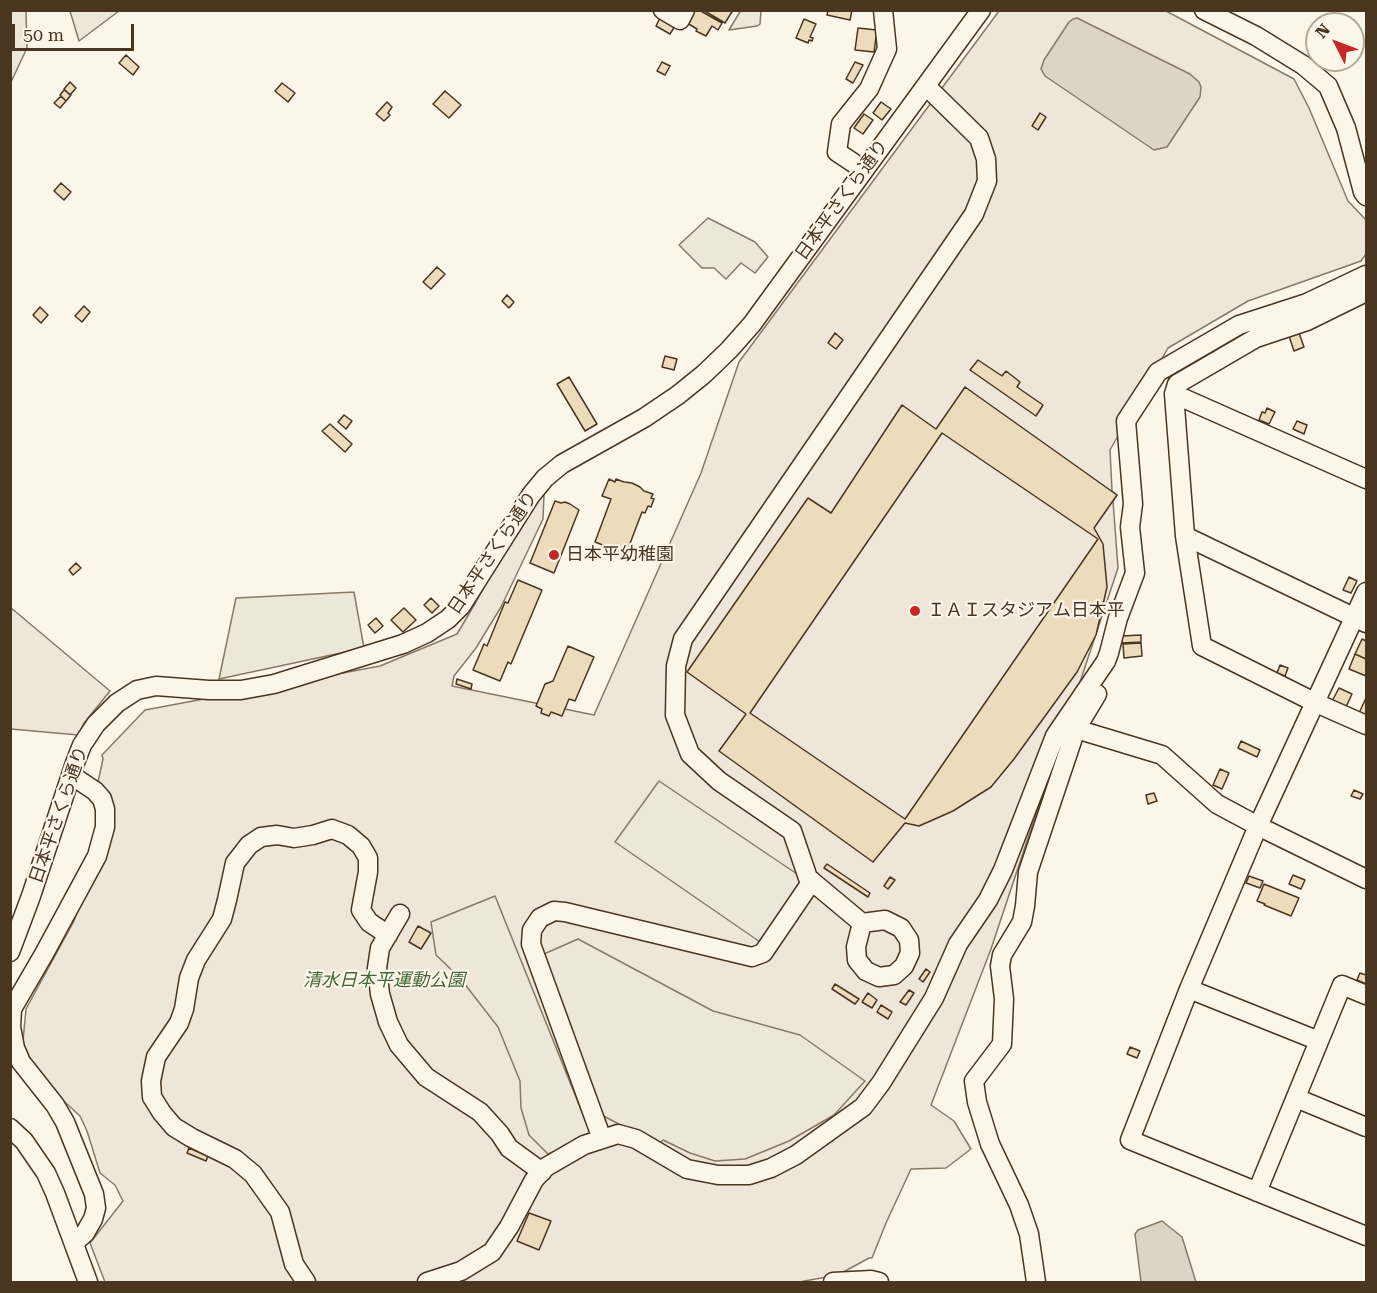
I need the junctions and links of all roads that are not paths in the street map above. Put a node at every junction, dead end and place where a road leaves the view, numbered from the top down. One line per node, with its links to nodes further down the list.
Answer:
1 (663, 10): 2 (street)
2 (685, 10)
3 (883, 10): 7 (street)
4 (981, 10): 6 (street, 日本平さくら通り)
5 (1204, 10): 8 (street)
6 (926, 86): 7 (street, 日本平さくら通り); 23 (street)
7 (864, 170): 20 (street, 日本平さくら通り)
8 (1366, 196)
9 (1366, 275): 16 (street)
10 (1366, 292): 11 (street)
11 (1174, 394): 12 (street); 13 (street)
12 (1366, 479)
13 (1185, 536): 15 (street); 17 (street)
14 (1366, 592): 15 (street)
15 (1361, 620): 17 (street)
16 (1106, 661): 19 (street); 34 (street)
17 (1316, 703): 18 (street); 21 (street)
18 (1366, 725)
19 (1076, 729): 21 (street); 44 (street)
20 (71, 775): 27 (street, 日本平さくら通り); 38 (street)
21 (1258, 826): 22 (street); 28 (street)
22 (1366, 879)
23 (812, 881): 25 (street); 34 (street)
24 (400, 914): 26 (street)
25 (862, 923)
26 (388, 934): 35 (street); 40 (street)
27 (10, 952)
28 (1189, 989): 30 (street); 36 (street)
29 (1366, 995): 30 (street)
30 (1319, 1041): 31 (street)
31 (1296, 1098): 32 (street); 36 (street)
32 (1366, 1127)
33 (10, 1128): 38 (street)
34 (602, 1139): 35 (street)
35 (542, 1172): 41 (street)
36 (1257, 1192): 37 (street)
37 (1366, 1236)
38 (74, 1243): 39 (street)
39 (88, 1282)
40 (306, 1282)
41 (427, 1282)
42 (833, 1282): 43 (street)
43 (879, 1282)
44 (1036, 1282)

